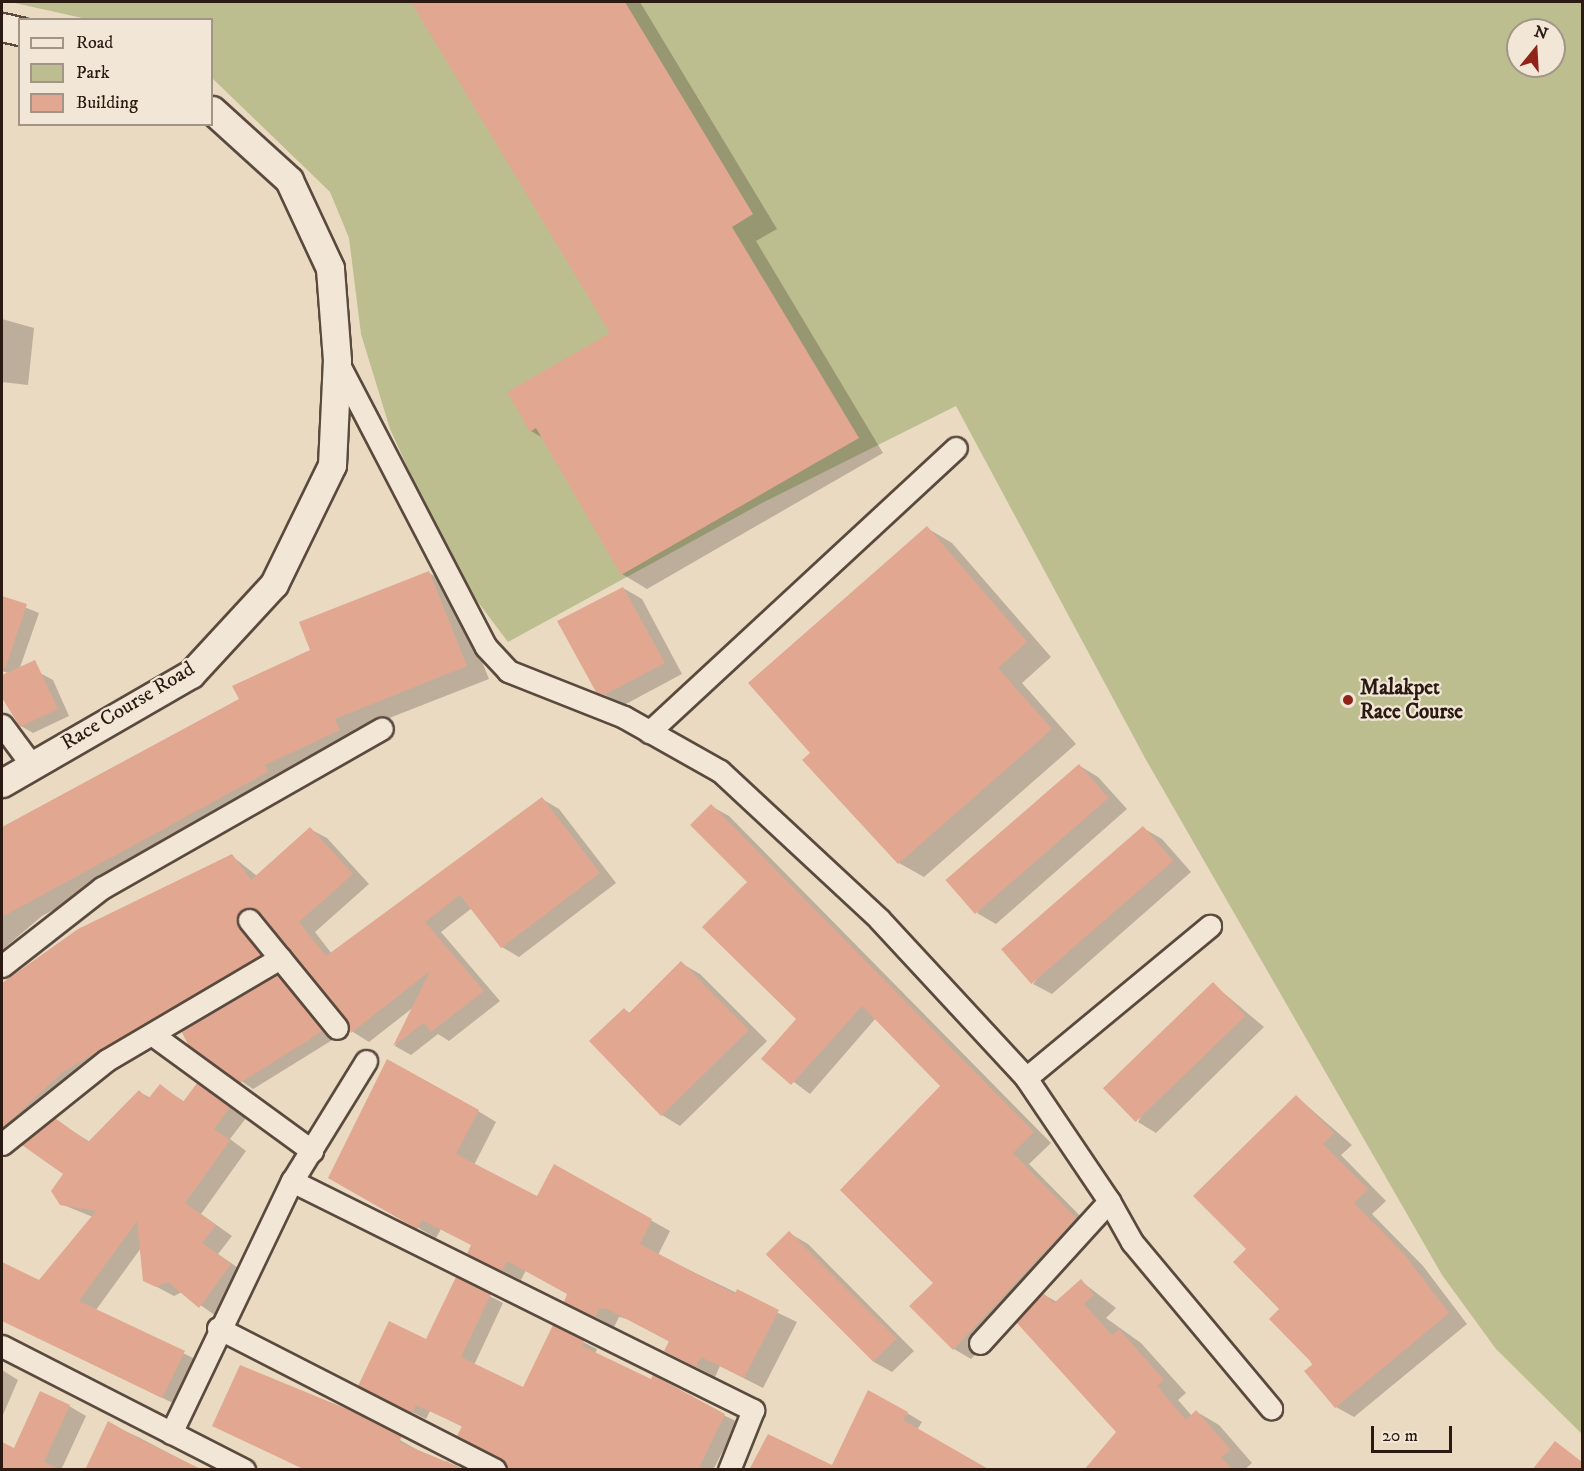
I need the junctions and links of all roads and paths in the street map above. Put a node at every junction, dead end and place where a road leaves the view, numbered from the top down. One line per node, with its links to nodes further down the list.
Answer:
1 (2, 27): 2 (street)
2 (18, 31)
3 (213, 111): 4 (street, Race Course Road)
4 (336, 360): 8 (street); 9 (street, Race Course Road)
5 (956, 448): 8 (street)
6 (2, 725): 9 (street)
7 (382, 728): 14 (street)
8 (649, 732): 18 (street)
9 (31, 764): 10 (street, Race Course Road)
10 (2, 783)
11 (249, 920): 13 (street)
12 (1210, 926): 18 (street)
13 (280, 958): 15 (street); 16 (street)
14 (2, 966)
15 (337, 1028)
16 (153, 1035): 19 (street); 20 (street)
17 (366, 1061): 20 (street)
18 (1026, 1078): 22 (street)
19 (2, 1144)
20 (312, 1151): 21 (street)
21 (291, 1181): 23 (street); 30 (street)
22 (1109, 1201): 24 (street); 26 (street)
23 (218, 1328): 27 (street); 29 (street)
24 (980, 1343)
25 (2, 1346): 27 (street)
26 (1271, 1408)
27 (171, 1433): 28 (street)
28 (244, 1470)
29 (495, 1470)
30 (729, 1470)

